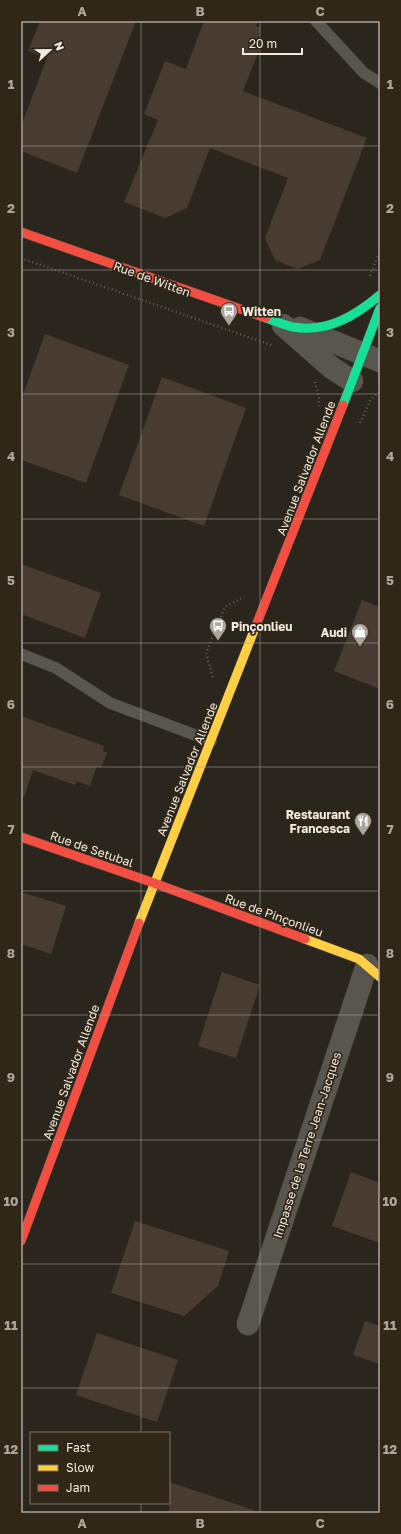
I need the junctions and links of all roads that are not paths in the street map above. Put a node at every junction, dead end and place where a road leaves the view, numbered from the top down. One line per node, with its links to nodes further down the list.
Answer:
1 (316, 21): 2 (lane)
2 (380, 83)
3 (21, 232): 6 (street, Rue de Witten)
4 (380, 295): 6 (street, Rue de Witten)
5 (380, 308): 7 (street, Avenue Salvador Allende)
6 (292, 327): 7 (street, Rue de Witten); 8 (street, Rue de Witten)
7 (371, 357): 8 (street, Avenue Salvador Allende)
8 (352, 381): 10 (street, Avenue Salvador Allende)
9 (21, 654): 10 (lane)
10 (211, 741): 12 (street, Avenue Salvador Allende)
11 (21, 837): 12 (street, Rue de Setubal)
12 (154, 883): 13 (street, Rue de Pinçonlieu); 14 (street, Avenue Salvador Allende)
13 (374, 971): 15 (street, Impasse de la Terre Jean-Jacques)
14 (21, 1241)
15 (248, 1324)

